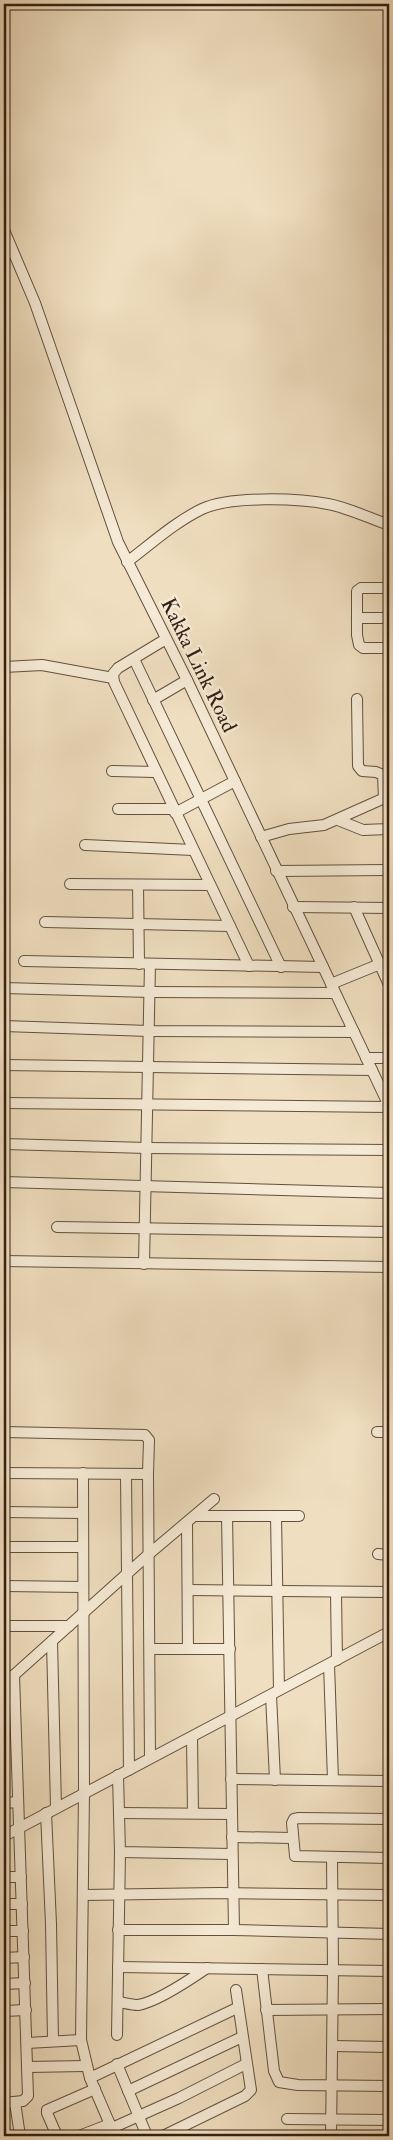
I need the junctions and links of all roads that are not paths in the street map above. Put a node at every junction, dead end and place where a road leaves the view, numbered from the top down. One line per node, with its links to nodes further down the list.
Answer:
1 (4, 230): 3 (street, Kakka Link Road)
2 (389, 525): 3 (street)
3 (127, 562): 7 (street, Kakka Link Road)
4 (389, 588): 5 (street)
5 (357, 618): 6 (street); 8 (street)
6 (389, 618)
7 (166, 639): 9 (street); 12 (street, Kakka Link Road)
8 (389, 648)
9 (134, 659): 11 (street); 14 (street)
10 (4, 667): 11 (street)
11 (113, 678): 16 (street)
12 (187, 680): 14 (street); 17 (street, Kakka Link Road)
13 (357, 698): 18 (street)
14 (153, 700): 19 (street)
15 (112, 772): 16 (street)
16 (155, 772): 21 (street)
17 (235, 781): 19 (street); 24 (street, Kakka Link Road)
18 (386, 797): 22 (street)
19 (201, 799): 21 (street); 43 (street)
20 (118, 809): 21 (street)
21 (174, 811): 26 (street)
22 (338, 820): 23 (street); 24 (street)
23 (389, 829)
24 (261, 836): 28 (street, Kakka Link Road)
25 (85, 845): 26 (street)
26 (193, 850): 31 (street)
27 (389, 870): 28 (street)
28 (276, 871): 32 (street, Kakka Link Road)
29 (70, 884): 30 (street)
30 (138, 885): 31 (street); 36 (street)
31 (210, 885): 37 (street)
32 (293, 907): 33 (street); 44 (street, Kakka Link Road)
33 (354, 908): 34 (street); 41 (street)
34 (389, 908)
35 (45, 922): 36 (street)
36 (138, 924): 37 (street); 39 (street)
37 (230, 926): 42 (street)
38 (24, 961): 39 (street)
39 (139, 964): 40 (street)
40 (150, 964): 42 (street); 48 (street)
41 (380, 964): 45 (street); 47 (street)
42 (249, 966): 43 (street)
43 (281, 967): 44 (street)
44 (323, 968): 47 (street, Kakka Link Road)
45 (389, 984)
46 (4, 988): 48 (street)
47 (333, 988): 48 (street); 51 (street, Kakka Link Road)
48 (150, 992): 50 (street)
49 (4, 1026): 50 (street)
50 (149, 1031): 51 (street); 55 (street)
51 (354, 1032): 52 (street, Kakka Link Road)
52 (366, 1058): 53 (street); 56 (street, Kakka Link Road)
53 (389, 1058)
54 (4, 1065): 55 (street)
55 (148, 1067): 56 (street); 58 (street)
56 (372, 1070): 59 (street, Kakka Link Road)
57 (4, 1103): 58 (street)
58 (148, 1105): 59 (street); 61 (street)
59 (389, 1107)
60 (4, 1144): 61 (street)
61 (147, 1148): 62 (street); 64 (street)
62 (389, 1150)
63 (4, 1182): 64 (street)
64 (146, 1187): 65 (street); 67 (street)
65 (389, 1193)
66 (57, 1227): 67 (street)
67 (145, 1229): 68 (street); 70 (street)
68 (389, 1232)
69 (4, 1261): 70 (street)
70 (144, 1264): 71 (street)
71 (389, 1267)
72 (4, 1432): 78 (street)
73 (377, 1432): 74 (street)
74 (389, 1432)
75 (4, 1473): 76 (street)
76 (83, 1473): 77 (street); 81 (street)
77 (126, 1474): 78 (street); 91 (street)
78 (148, 1474): 88 (street)
79 (214, 1499): 85 (street)
80 (4, 1512): 81 (street)
81 (83, 1513): 87 (street)
82 (227, 1516): 83 (street); 85 (street); 95 (street)
83 (276, 1516): 84 (street); 96 (street)
84 (298, 1516)
85 (191, 1519): 88 (street); 94 (street)
86 (4, 1547): 87 (street)
87 (83, 1547): 93 (street)
88 (149, 1554): 91 (street); 104 (street)
89 (378, 1554): 90 (street)
90 (389, 1555)
91 (127, 1575): 99 (street); 115 (street)
92 (4, 1586): 93 (street)
93 (83, 1588): 99 (street)
94 (188, 1590): 95 (street); 105 (street)
95 (228, 1590): 96 (street); 106 (street)
96 (278, 1591): 98 (street); 111 (street)
97 (389, 1592): 98 (street)
98 (336, 1593): 107 (street)
99 (83, 1614): 101 (street); 121 (street)
100 (4, 1626): 101 (street)
101 (69, 1626): 103 (street)
102 (389, 1632): 107 (street); 108 (street)
103 (52, 1641): 109 (street); 124 (street)
104 (150, 1649): 105 (street); 114 (street)
105 (188, 1649): 106 (street)
106 (230, 1649): 112 (street)
107 (333, 1662): 111 (street); 119 (street)
108 (389, 1663)
109 (14, 1675): 110 (street); 122 (street)
110 (4, 1684)
111 (275, 1693): 112 (street); 118 (street)
112 (231, 1716): 113 (street); 117 (street)
113 (192, 1736): 114 (street); 127 (street)
114 (150, 1758): 115 (street)
115 (129, 1770): 116 (street)
116 (118, 1775): 121 (street); 126 (street)
117 (231, 1779): 118 (street); 128 (street)
118 (274, 1780): 119 (street)
119 (334, 1780): 120 (street)
120 (389, 1781)
121 (84, 1793): 124 (street); 143 (street)
122 (18, 1802): 123 (street); 130 (street)
123 (4, 1803)
124 (56, 1808): 125 (street)
125 (46, 1813): 130 (street); 173 (street)
126 (119, 1813): 127 (street); 134 (street)
127 (193, 1813): 128 (street)
128 (231, 1814): 132 (street)
129 (389, 1819): 133 (street)
130 (20, 1827): 131 (street); 138 (street)
131 (4, 1836)
132 (232, 1837): 133 (street); 135 (street)
133 (293, 1838): 136 (street)
134 (120, 1852): 135 (street); 141 (street)
135 (232, 1854): 140 (street)
136 (332, 1857): 137 (street); 142 (street)
137 (389, 1858)
138 (21, 1876): 139 (street); 146 (street)
139 (4, 1877)
140 (234, 1893): 141 (street); 142 (street); 148 (street)
141 (119, 1894): 143 (street); 147 (street)
142 (333, 1894): 144 (street); 151 (street)
143 (84, 1895): 172 (street)
144 (389, 1895)
145 (4, 1904): 146 (street)
146 (22, 1904): 150 (street)
147 (118, 1930): 148 (street); 155 (street)
148 (234, 1930): 151 (street)
149 (4, 1931): 150 (street)
150 (23, 1931): 153 (street)
151 (332, 1934): 152 (street); 158 (street)
152 (389, 1934)
153 (24, 1957): 154 (street); 160 (street)
154 (4, 1958)
155 (118, 1967): 156 (street); 163 (street)
156 (207, 1968): 157 (street); 163 (street)
157 (262, 1969): 158 (street); 168 (street)
158 (333, 1970): 159 (street); 165 (street)
159 (389, 1971)
160 (25, 1983): 161 (street); 167 (street)
161 (4, 1984)
162 (236, 1990): 164 (street)
163 (119, 2002): 170 (street)
164 (238, 2008): 171 (street); 177 (street)
165 (332, 2008): 166 (street); 168 (street); 175 (street)
166 (389, 2009)
167 (26, 2010): 169 (street); 174 (street)
168 (266, 2010): 182 (street)
169 (4, 2011)
170 (117, 2035)
171 (242, 2037): 178 (street); 185 (street)
172 (81, 2040): 173 (street); 179 (street)
173 (53, 2042): 174 (street)
174 (27, 2043): 180 (street)
175 (333, 2046): 176 (street); 182 (street)
176 (389, 2047)
177 (117, 2064): 181 (street); 185 (street)
178 (246, 2064): 188 (street); 197 (street)
179 (86, 2066): 180 (street); 181 (street)
180 (27, 2067): 186 (street)
181 (90, 2078): 184 (street)
182 (333, 2085): 183 (street); 190 (street)
183 (389, 2086)
184 (95, 2089): 192 (street); 194 (street)
185 (128, 2091): 188 (street)
186 (15, 2102): 187 (street); 193 (street)
187 (4, 2103)
188 (138, 2116): 192 (street); 196 (street)
189 (287, 2119): 190 (street)
190 (331, 2120): 191 (street); 198 (street)
191 (389, 2120)
192 (112, 2130): 195 (street)
193 (20, 2136)
194 (57, 2136)
195 (79, 2136)
196 (146, 2136)
197 (164, 2136)
198 (331, 2136)

